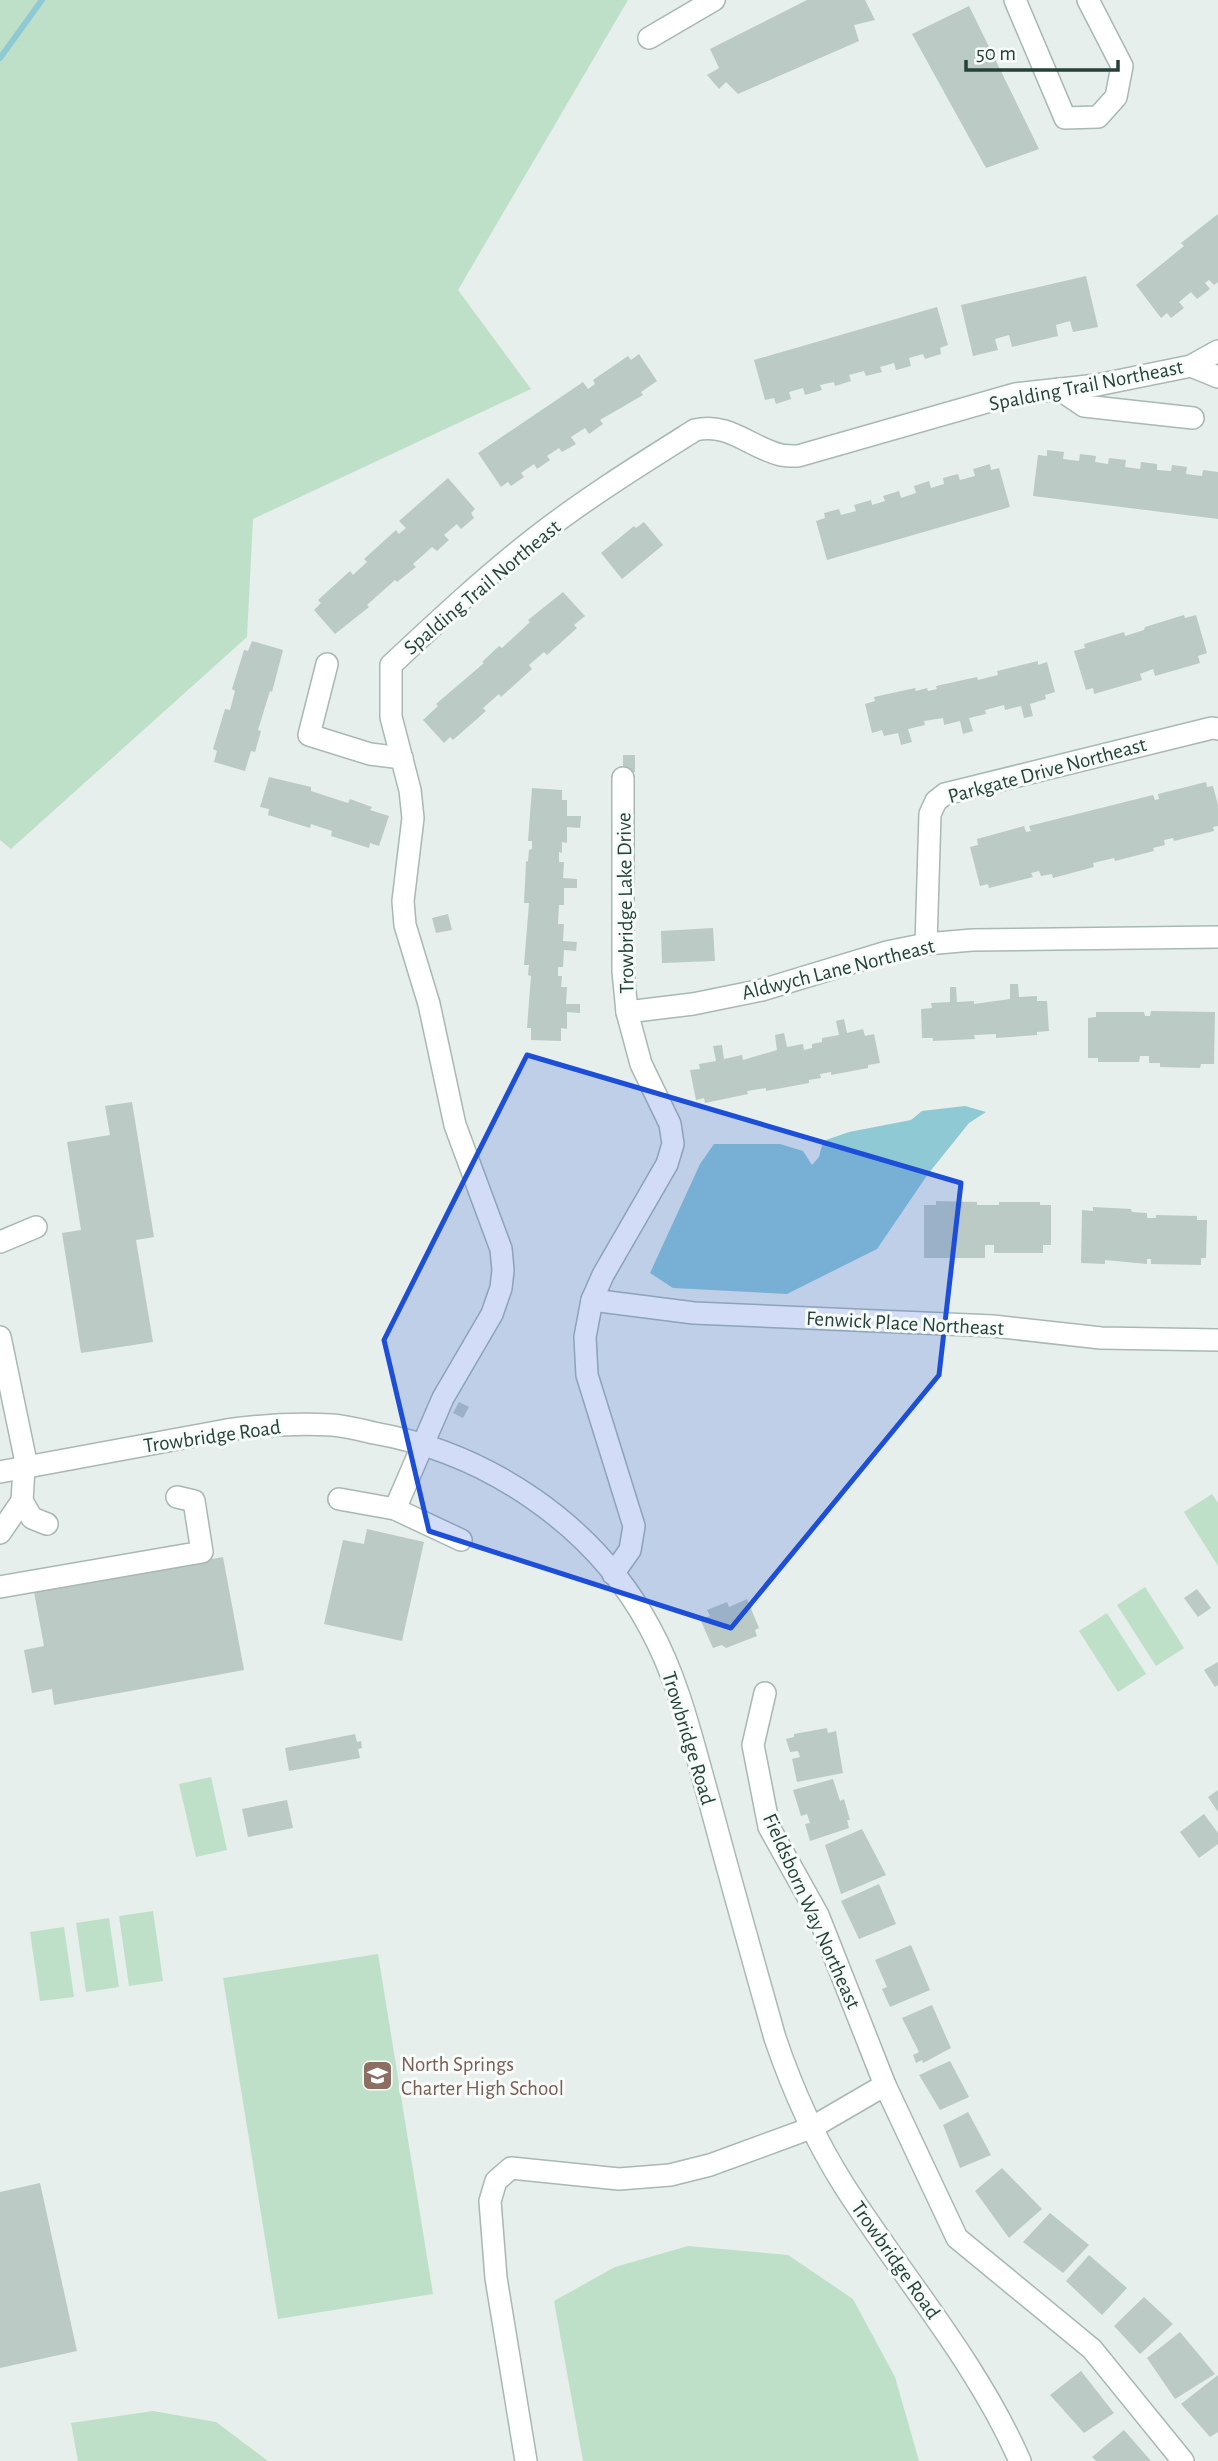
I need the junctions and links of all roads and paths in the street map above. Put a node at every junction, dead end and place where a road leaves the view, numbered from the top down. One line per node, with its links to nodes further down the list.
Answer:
1 (714, 0): 4 (street)
2 (1015, 0): 3 (street)
3 (1088, 0)
4 (649, 38)
5 (1218, 351): 6 (street, Spalding Trail Northeast)
6 (1191, 366): 7 (street); 8 (street, Spalding Trail Northeast)
7 (1218, 377)
8 (1059, 389): 9 (street); 12 (street, Spalding Trail Northeast)
9 (1193, 418)
10 (327, 664): 12 (street)
11 (1218, 729): 15 (street, Parkgate Drive Northeast)
12 (402, 758): 22 (street, Spalding Trail Northeast)
13 (623, 778): 16 (street, Trowbridge Lake Drive)
14 (1218, 937): 15 (street, Aldwych Lane Northeast)
15 (926, 944): 16 (street, Aldwych Lane Northeast)
16 (627, 1012): 19 (street, Trowbridge Lake Drive)
17 (36, 1227): 18 (street)
18 (0, 1242)
19 (592, 1300): 21 (street, Fenwick Place Northeast); 32 (street, Trowbridge Lake Drive)
20 (0, 1337): 23 (street)
21 (1218, 1340)
22 (423, 1443): 23 (street, Trowbridge Road); 28 (street, Spalding Trail Northeast); 32 (street, Trowbridge Road)
23 (25, 1468): 24 (street, Trowbridge Road); 27 (street)
24 (0, 1472)
25 (177, 1497): 33 (street)
26 (340, 1499): 28 (street)
27 (22, 1501): 29 (street); 30 (street)
28 (395, 1509): 31 (street)
29 (47, 1524)
30 (0, 1533)
31 (461, 1540)
32 (613, 1574): 36 (street, Trowbridge Road)
33 (5, 1586)
34 (765, 1693): 35 (street, Fieldsborn Way Northeast)
35 (885, 2085): 36 (street); 39 (street, Fieldsborn Way Northeast)
36 (811, 2128): 37 (street); 38 (street, Trowbridge Road)
37 (526, 2461)
38 (1020, 2461)
39 (1183, 2461)

